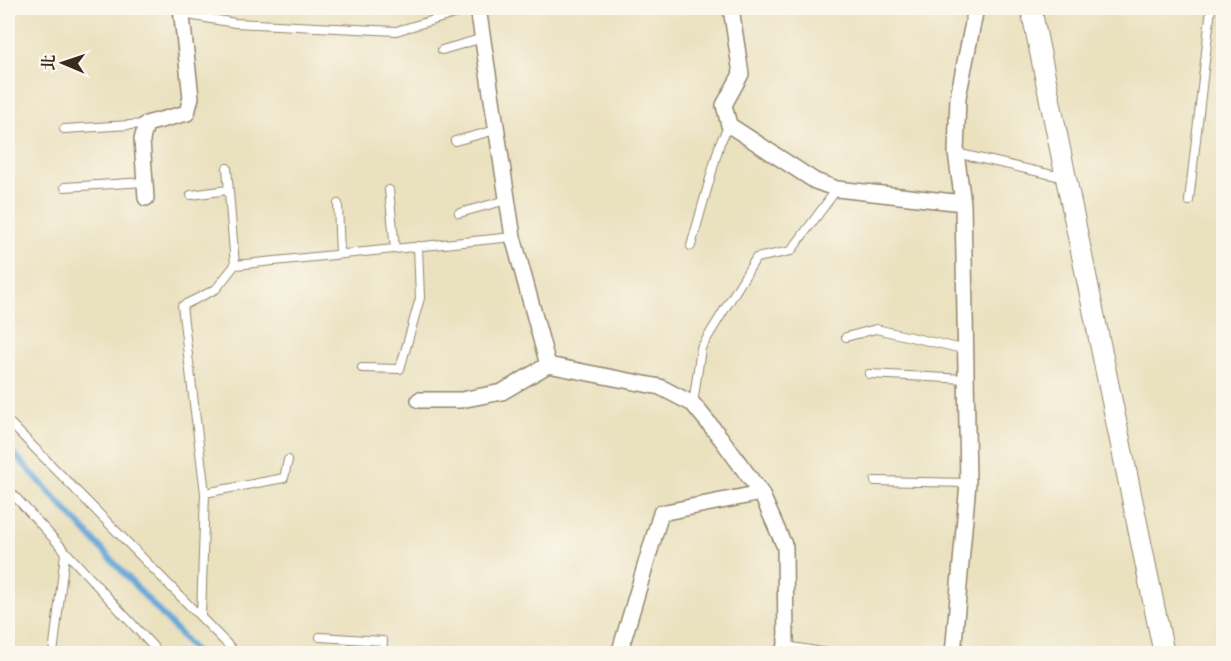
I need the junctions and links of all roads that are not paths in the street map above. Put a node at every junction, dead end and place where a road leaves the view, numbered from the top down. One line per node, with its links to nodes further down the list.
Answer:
1 (476, 8): 6 (lane); 7 (street)
2 (731, 8): 10 (street)
3 (976, 8): 14 (street)
4 (1031, 8): 16 (street)
5 (1211, 8): 25 (lane)
6 (181, 10): 9 (street)
7 (483, 38): 8 (lane); 12 (street)
8 (442, 50)
9 (146, 124): 11 (lane); 17 (street)
10 (729, 125): 19 (street); 31 (lane)
11 (64, 129)
12 (496, 130): 13 (lane); 24 (street)
13 (455, 141)
14 (956, 153): 16 (lane); 26 (street)
15 (227, 168): 20 (lane)
16 (1066, 178): 61 (street)
17 (145, 182): 18 (lane); 23 (street)
18 (65, 187)
19 (837, 189): 26 (street); 42 (lane)
20 (228, 190): 22 (lane); 34 (lane)
21 (388, 190): 32 (lane)
22 (191, 195)
23 (146, 198)
24 (507, 200): 28 (lane); 29 (street)
25 (1189, 201)
26 (963, 203): 36 (street)
27 (338, 204): 33 (lane)
28 (459, 213)
29 (513, 237): 30 (lane); 37 (street)
30 (418, 246): 32 (lane); 38 (lane)
31 (691, 246)
32 (394, 249): 33 (lane)
33 (340, 254): 34 (lane)
34 (235, 265): 48 (lane)
35 (846, 337): 36 (lane)
36 (967, 350): 40 (street)
37 (548, 365): 41 (street); 42 (street)
38 (362, 368)
39 (869, 374): 40 (lane)
40 (967, 379): 46 (street)
41 (419, 400)
42 (693, 404): 49 (street)
43 (8, 421): 51 (lane)
44 (288, 460): 48 (lane)
45 (875, 481): 46 (lane)
46 (968, 483): 60 (street)
47 (8, 489): 50 (lane)
48 (205, 493): 51 (lane)
49 (761, 493): 53 (street); 58 (street)
50 (65, 554): 54 (lane); 55 (lane)
51 (201, 617): 56 (lane)
52 (320, 637): 57 (lane)
53 (784, 650): 59 (lane)
54 (53, 654)
55 (160, 654)
56 (237, 654)
57 (382, 654)
58 (619, 654)
59 (834, 654)
60 (953, 654)
61 (1164, 654)

